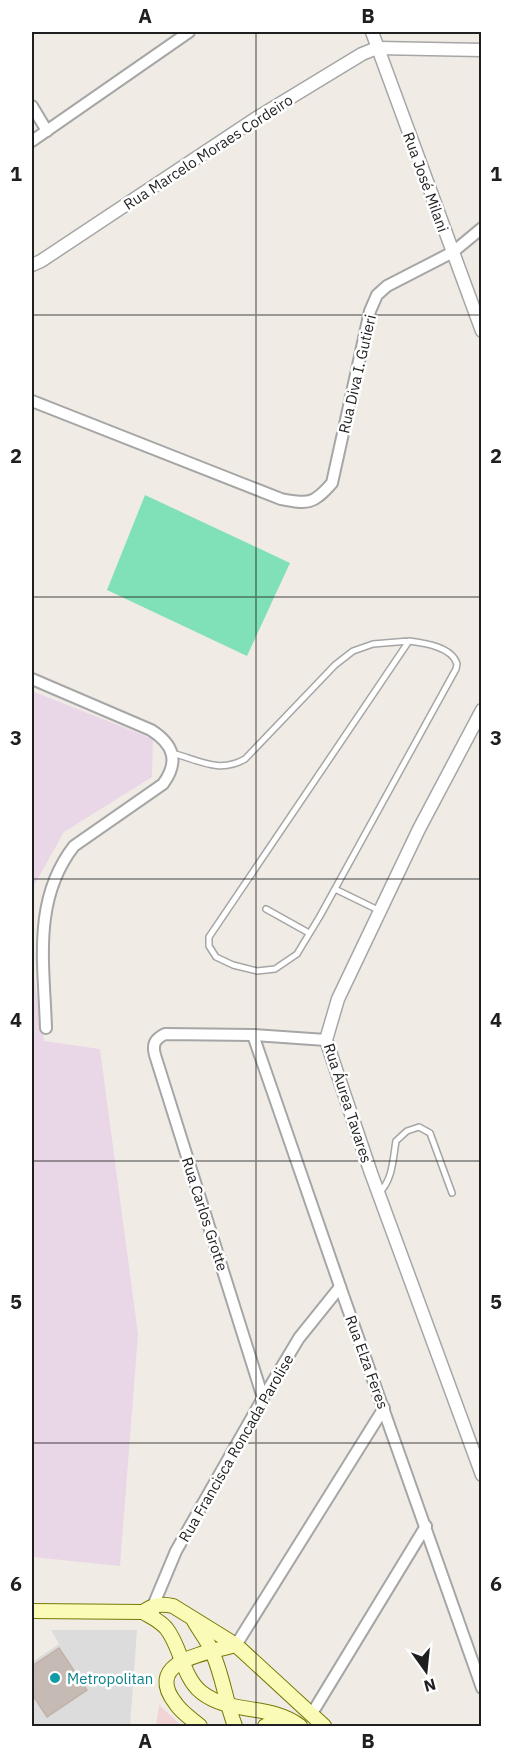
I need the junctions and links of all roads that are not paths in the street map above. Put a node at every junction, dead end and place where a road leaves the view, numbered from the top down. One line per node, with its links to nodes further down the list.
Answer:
1 (189, 32): 6 (street)
2 (372, 32): 3 (street, Rua José Milani)
3 (377, 48): 4 (street); 9 (street, Rua José Milani); 10 (street, Rua Marcelo Moraes Cordeiro)
4 (482, 50)
5 (32, 106): 6 (street)
6 (47, 131): 7 (street)
7 (32, 141)
8 (482, 228): 9 (street, Rua Diva I. Gutieri)
9 (453, 252): 12 (street, Rua José Milani); 13 (street, Rua Diva I. Gutieri)
10 (36, 263): 11 (street, Rua Marcelo Moraes Cordeiro)
11 (32, 272)
12 (482, 332)
13 (32, 401)
14 (410, 641): 17 (lane); 18 (lane); 21 (lane)
15 (32, 679): 17 (street)
16 (482, 710): 20 (street, Rua Áurea Tavares)
17 (172, 753): 22 (street)
18 (335, 889): 20 (lane); 21 (lane)
19 (266, 909): 21 (lane)
20 (380, 911): 24 (street, Rua Áurea Tavares)
21 (309, 933)
22 (46, 1028)
23 (254, 1035): 24 (street); 27 (street, Rua Elza Feres); 28 (street, Rua Carlos Grotte)
24 (326, 1040): 25 (street, Rua Áurea Tavares)
25 (379, 1193): 26 (lane); 30 (street, Rua Áurea Tavares)
26 (452, 1193)
27 (340, 1287): 28 (street, Rua Francisca Roncada Parolise); 29 (street, Rua Elza Feres)
28 (263, 1398): 33 (street, Rua Francisca Roncada Parolise)
29 (384, 1408): 31 (street, Rua Elza Feres); 35 (street)
30 (482, 1475)
31 (426, 1526): 38 (street, Rua Elza Feres); 40 (street)
32 (32, 1611): 33 (main road)
33 (150, 1612): 34 (main road); 37 (main road)
34 (191, 1617): 35 (main road); 36 (main road)
35 (236, 1645): 36 (main road); 40 (main road)
36 (213, 1652): 37 (main road); 39 (main road)
37 (182, 1661): 39 (main road); 42 (main road)
38 (482, 1688)
39 (227, 1706): 41 (main road); 43 (main road)
40 (311, 1715): 41 (main road); 45 (main road)
41 (295, 1723): 44 (main road)
42 (200, 1726)
43 (235, 1726)
44 (265, 1726)
45 (324, 1726)

